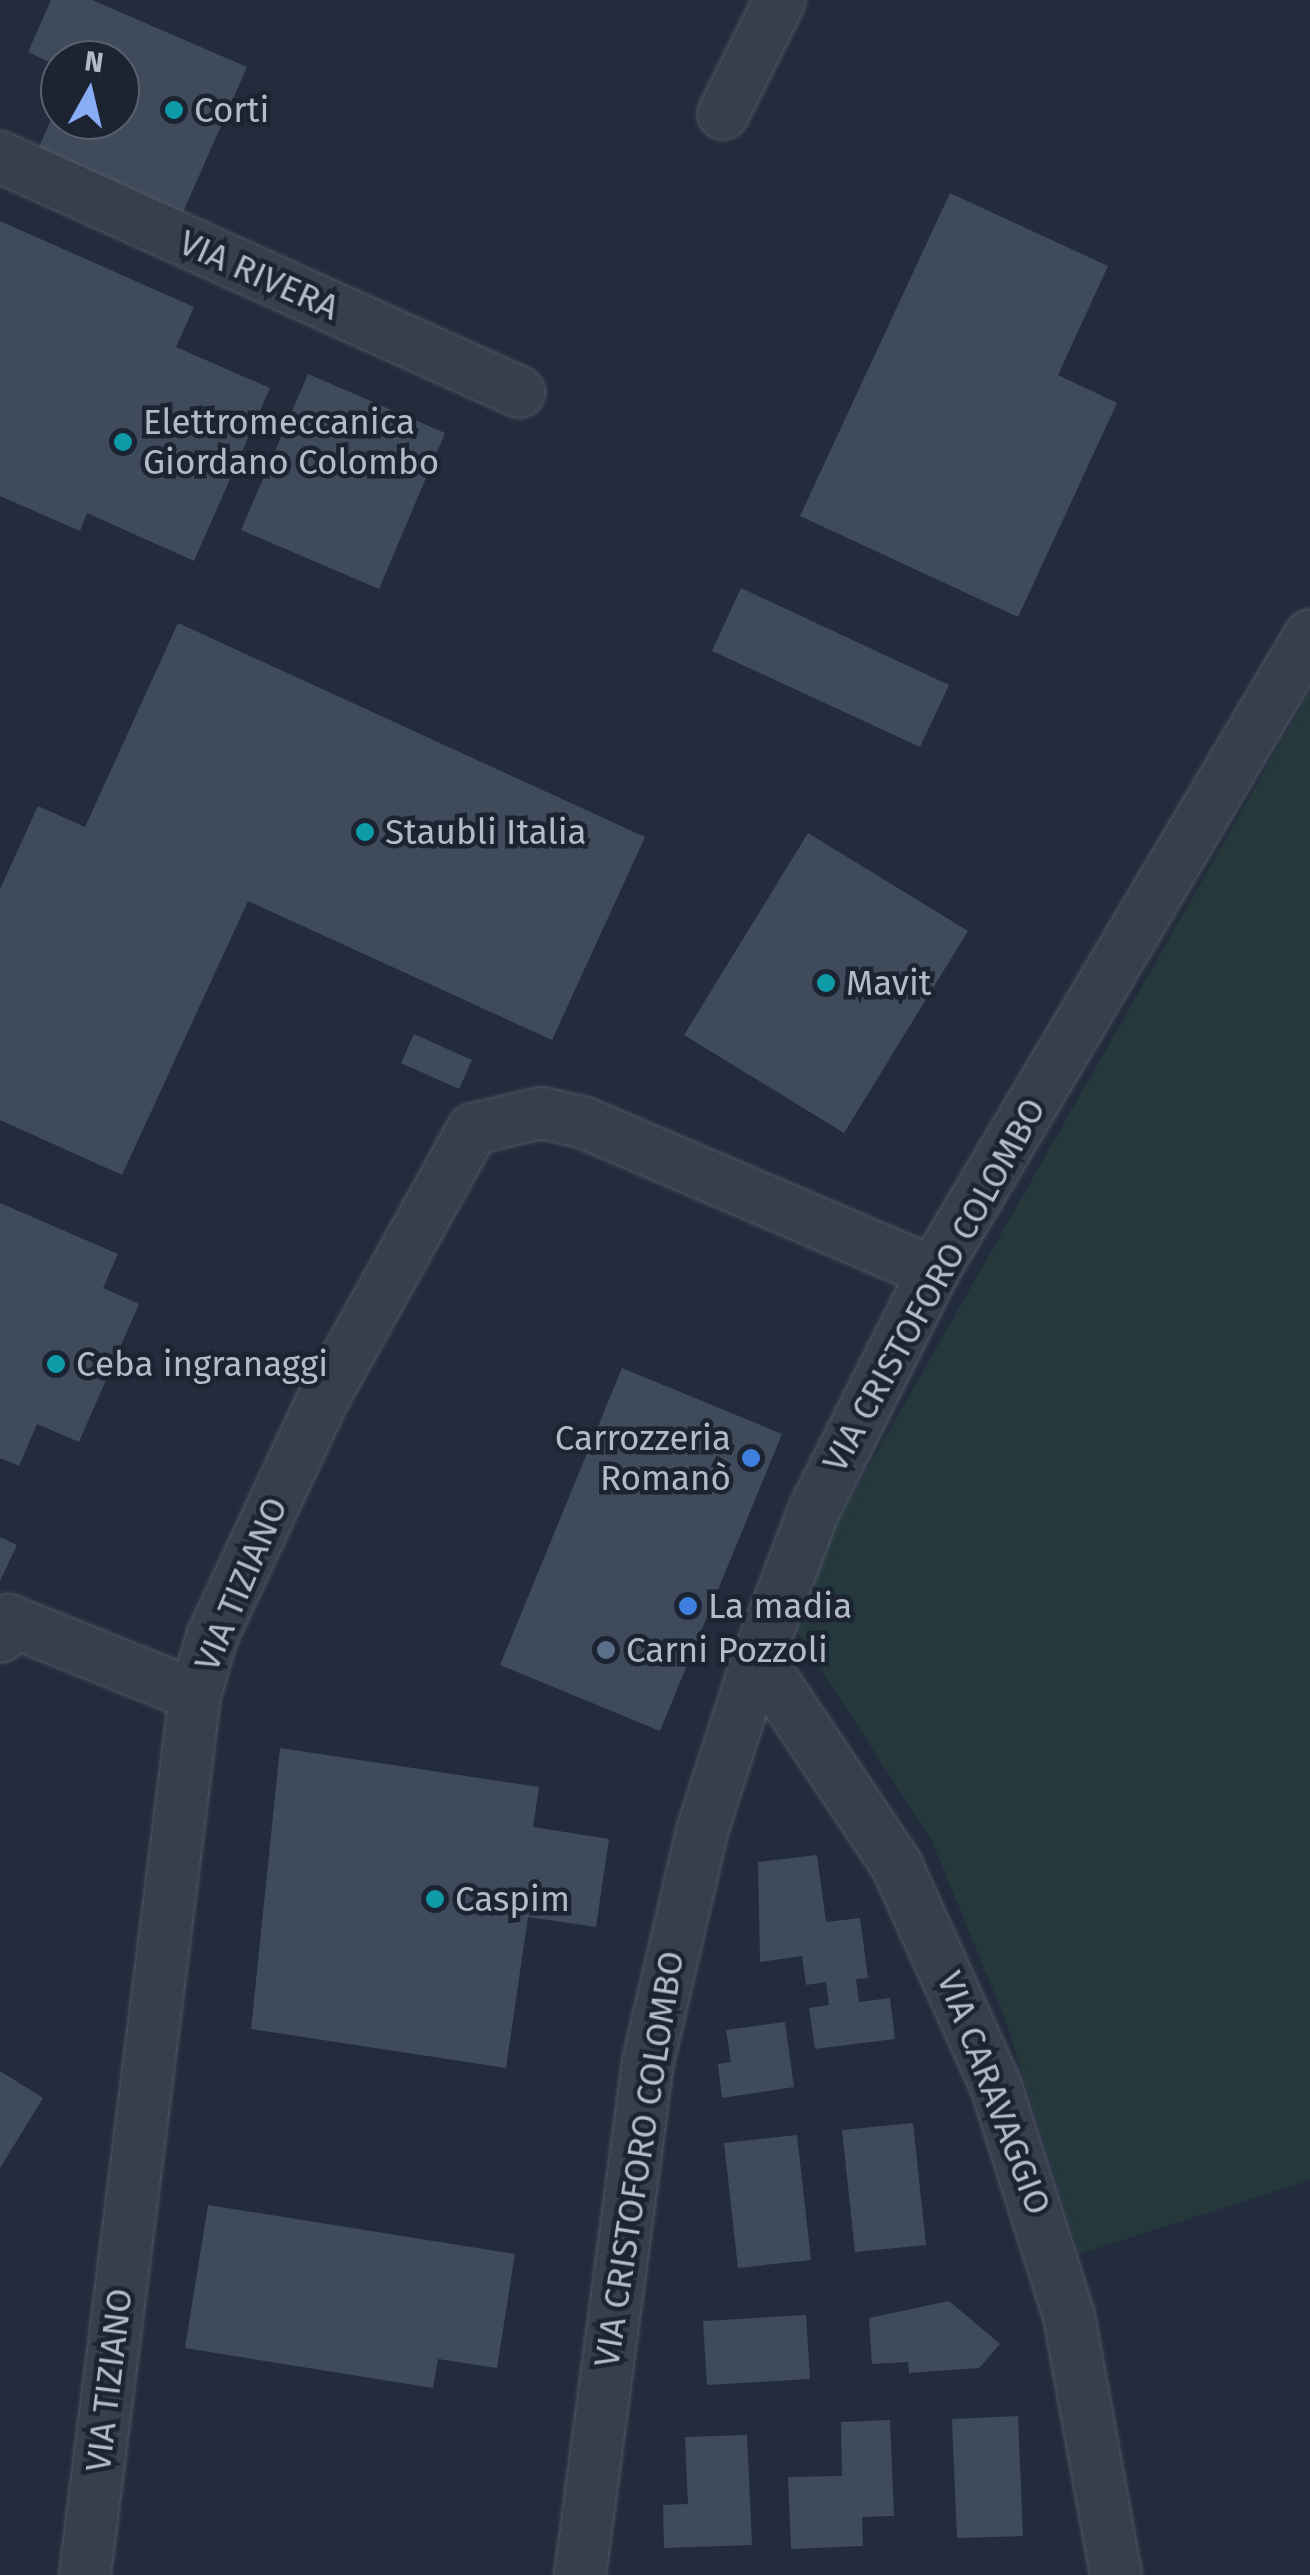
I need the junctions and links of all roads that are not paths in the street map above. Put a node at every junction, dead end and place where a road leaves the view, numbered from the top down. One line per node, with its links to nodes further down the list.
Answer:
1 (780, 0): 2 (street)
2 (723, 114)
3 (0, 158): 4 (street, VIA RIVERA)
4 (519, 392)
5 (1310, 635): 6 (street, VIA CRISTOFORO COLOMBO)
6 (932, 1272): 8 (street, VIA CRISTOFORO COLOMBO); 9 (street, VIA TIZIANO)
7 (0, 1637): 9 (street)
8 (758, 1658): 11 (street, VIA CRISTOFORO COLOMBO); 12 (street, VIA CARAVAGGIO)
9 (195, 1695): 10 (street, VIA TIZIANO)
10 (85, 2575)
11 (580, 2575)
12 (1116, 2575)

